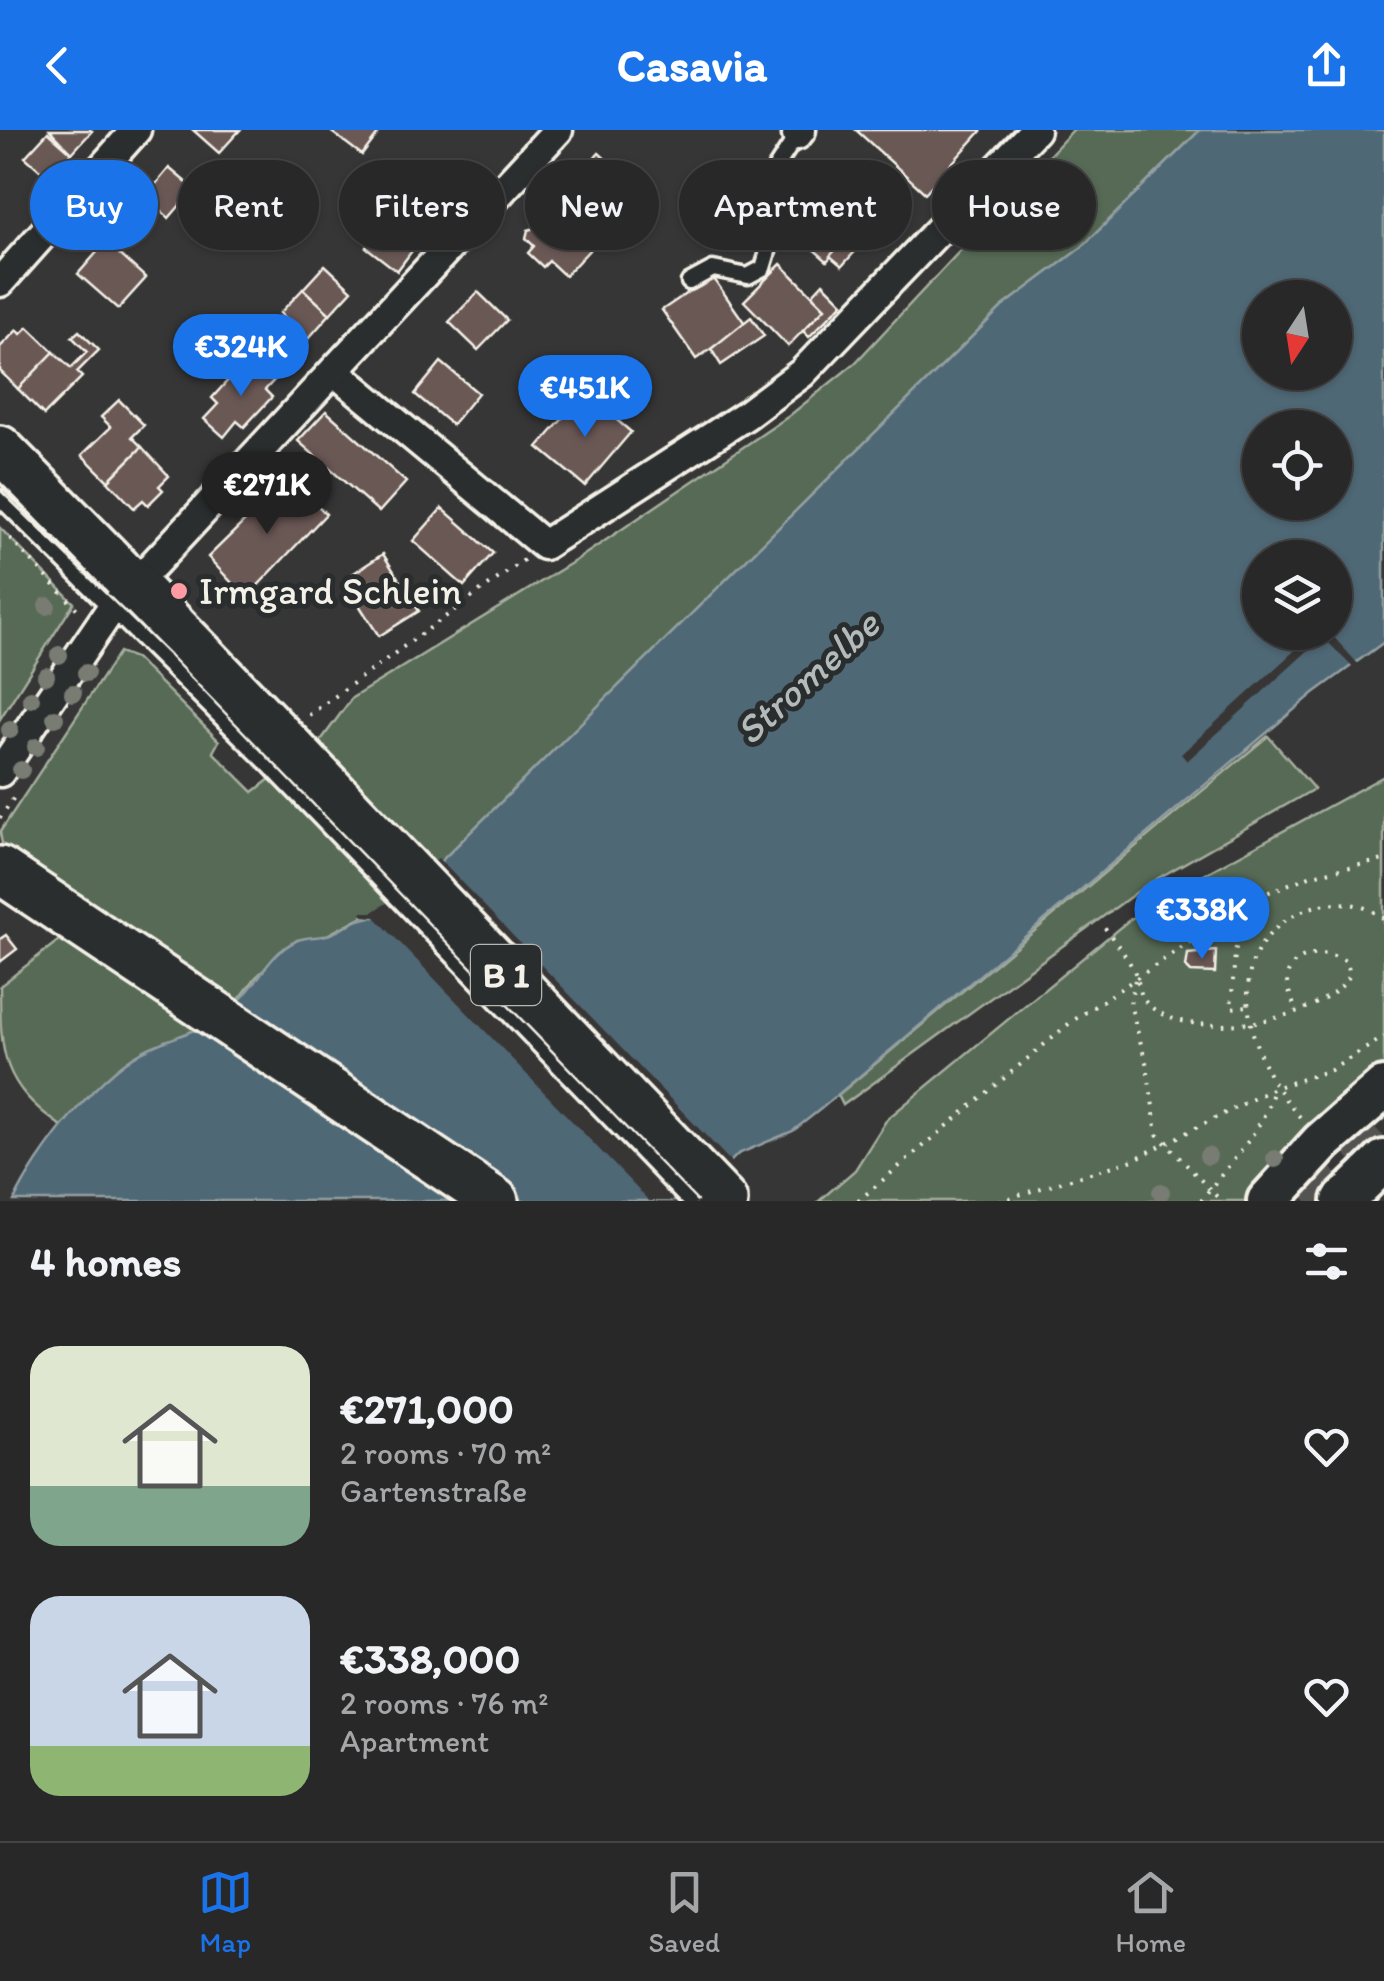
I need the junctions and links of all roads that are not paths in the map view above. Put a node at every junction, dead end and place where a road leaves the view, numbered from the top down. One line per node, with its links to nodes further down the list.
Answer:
1 (136, 130): 5 (street)
2 (558, 130): 7 (street)
3 (1035, 130): 7 (street)
4 (799, 132): 6 (lane)
5 (0, 282)
6 (690, 282)
7 (334, 371): 10 (street)
8 (0, 449): 10 (main road, B 1)
9 (0, 498): 10 (lane)
10 (124, 596): 11 (main road, B 1); 12 (street)
11 (285, 745): 18 (lane); 19 (main road, B 1)
12 (0, 772)
13 (0, 870): 17 (main road)
14 (1384, 1088): 16 (main road)
15 (1384, 1161): 20 (main road)
16 (1279, 1198)
17 (495, 1201)
18 (689, 1201)
19 (724, 1201)
20 (1343, 1201)

